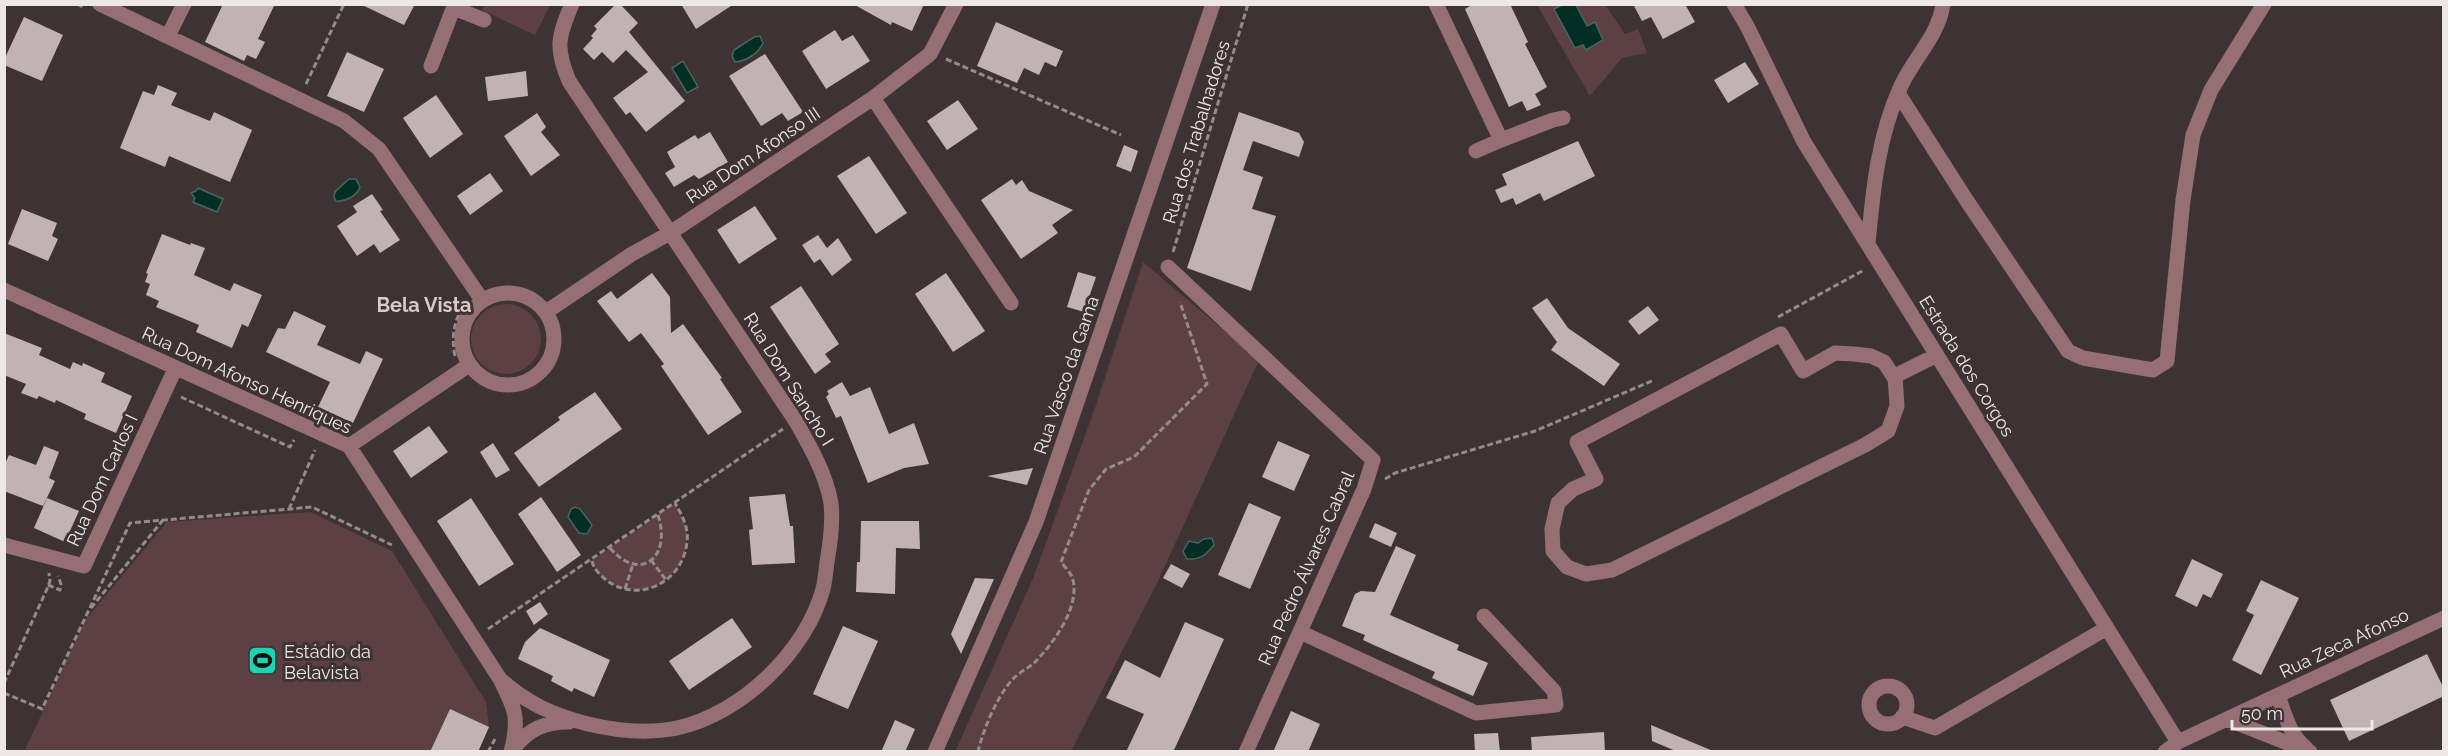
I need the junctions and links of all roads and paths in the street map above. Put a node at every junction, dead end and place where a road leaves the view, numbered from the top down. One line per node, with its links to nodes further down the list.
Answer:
1 (77, 4): 13 (path)
2 (184, 4): 15 (street)
3 (344, 4): 20 (path)
4 (572, 4): 25 (street, Rua Dom Sancho I)
5 (956, 4): 19 (street, Rua Dom Afonso III)
6 (1214, 4): 78 (street, Rua Vasco da Gama)
7 (1248, 4): 28 (path, Rua dos Trabalhadores)
8 (1437, 4): 23 (street)
9 (1734, 4): 26 (street, Estrada dos Corgos)
10 (1943, 4): 18 (street)
11 (2264, 4): 18 (street)
12 (454, 6): 14 (street); 17 (street)
13 (94, 7): 15 (street)
14 (484, 20)
15 (168, 36): 20 (street)
16 (941, 57): 22 (path)
17 (431, 66)
18 (1898, 93): 26 (street)
19 (873, 98): 25 (street, Rua Dom Afonso III); 33 (street)
20 (299, 100): 32 (street)
21 (1563, 118): 23 (street)
22 (1121, 135)
23 (1501, 140): 24 (street)
24 (1476, 151)
25 (670, 233): 34 (street, Rua Dom Afonso III); 43 (street, Rua Dom Sancho I)
26 (1868, 244): 27 (street, Estrada dos Corgos)
27 (1879, 262): 35 (path); 36 (street, Estrada dos Corgos)
28 (1168, 267): 47 (street, Rua Pedro Álvares Cabral)
29 (4, 290): 39 (street, Rua Dom Afonso Henriques)
30 (465, 296): 37 (path)
31 (1179, 299): 79 (path)
32 (482, 300): 34 (street); 38 (street)
33 (1011, 303)
34 (546, 312): 38 (street)
35 (1776, 318)
36 (1937, 355): 41 (street); 64 (street, Estrada dos Corgos)
37 (452, 363)
38 (470, 365): 45 (street)
39 (175, 369): 45 (street, Rua Dom Afonso Henriques); 53 (street, Rua Dom Carlos I)
40 (1662, 377): 47 (path)
41 (1895, 379): 41 (street)
42 (176, 395): 44 (path)
43 (795, 420): 48 (path); 73 (street, Rua Dom Sancho I)
44 (304, 445)
45 (349, 446): 66 (street, Rua Dom Afonso Henriques)
46 (322, 454): 49 (path)
47 (1364, 489): 65 (street, Rua Pedro Álvares Cabral)
48 (675, 503): 50 (path); 58 (path)
49 (289, 509): 51 (path); 52 (path)
50 (658, 515): 54 (path); 55 (path)
51 (164, 519): 61 (path); 61 (path)
52 (389, 537)
53 (4, 545)
54 (610, 548): 56 (path); 57 (path)
55 (650, 560): 57 (path); 58 (path)
56 (592, 561): 60 (path); 66 (path)
57 (633, 564): 60 (path)
58 (666, 580): 60 (path)
59 (48, 585): 59 (path); 68 (path)
60 (625, 589)
61 (86, 614): 69 (path)
62 (1484, 616): 65 (street)
63 (2444, 618): 70 (street, Rua Zeca Afonso)
64 (2107, 628): 71 (street); 75 (street, Estrada dos Corgos)
65 (1300, 632): 80 (street, Rua Pedro Álvares Cabral)
66 (474, 639): 67 (street, Rua Dom Afonso Henriques)
67 (500, 679): 73 (street); 76 (street, Rua Dom Afonso Henriques)
68 (4, 683)
69 (4, 693)
70 (2278, 694): 72 (street, Rua Zeca Afonso); 82 (street)
71 (1902, 717)
72 (2227, 718): 75 (street, Rua Zeca Afonso); 82 (street)
73 (582, 722): 76 (street)
74 (496, 734): 77 (path)
75 (2178, 742): 81 (street, Rua Zeca Afonso)
76 (511, 751)
77 (488, 752)
78 (935, 752)
79 (978, 752)
80 (1246, 752)
81 (2165, 752)
82 (2311, 752)

